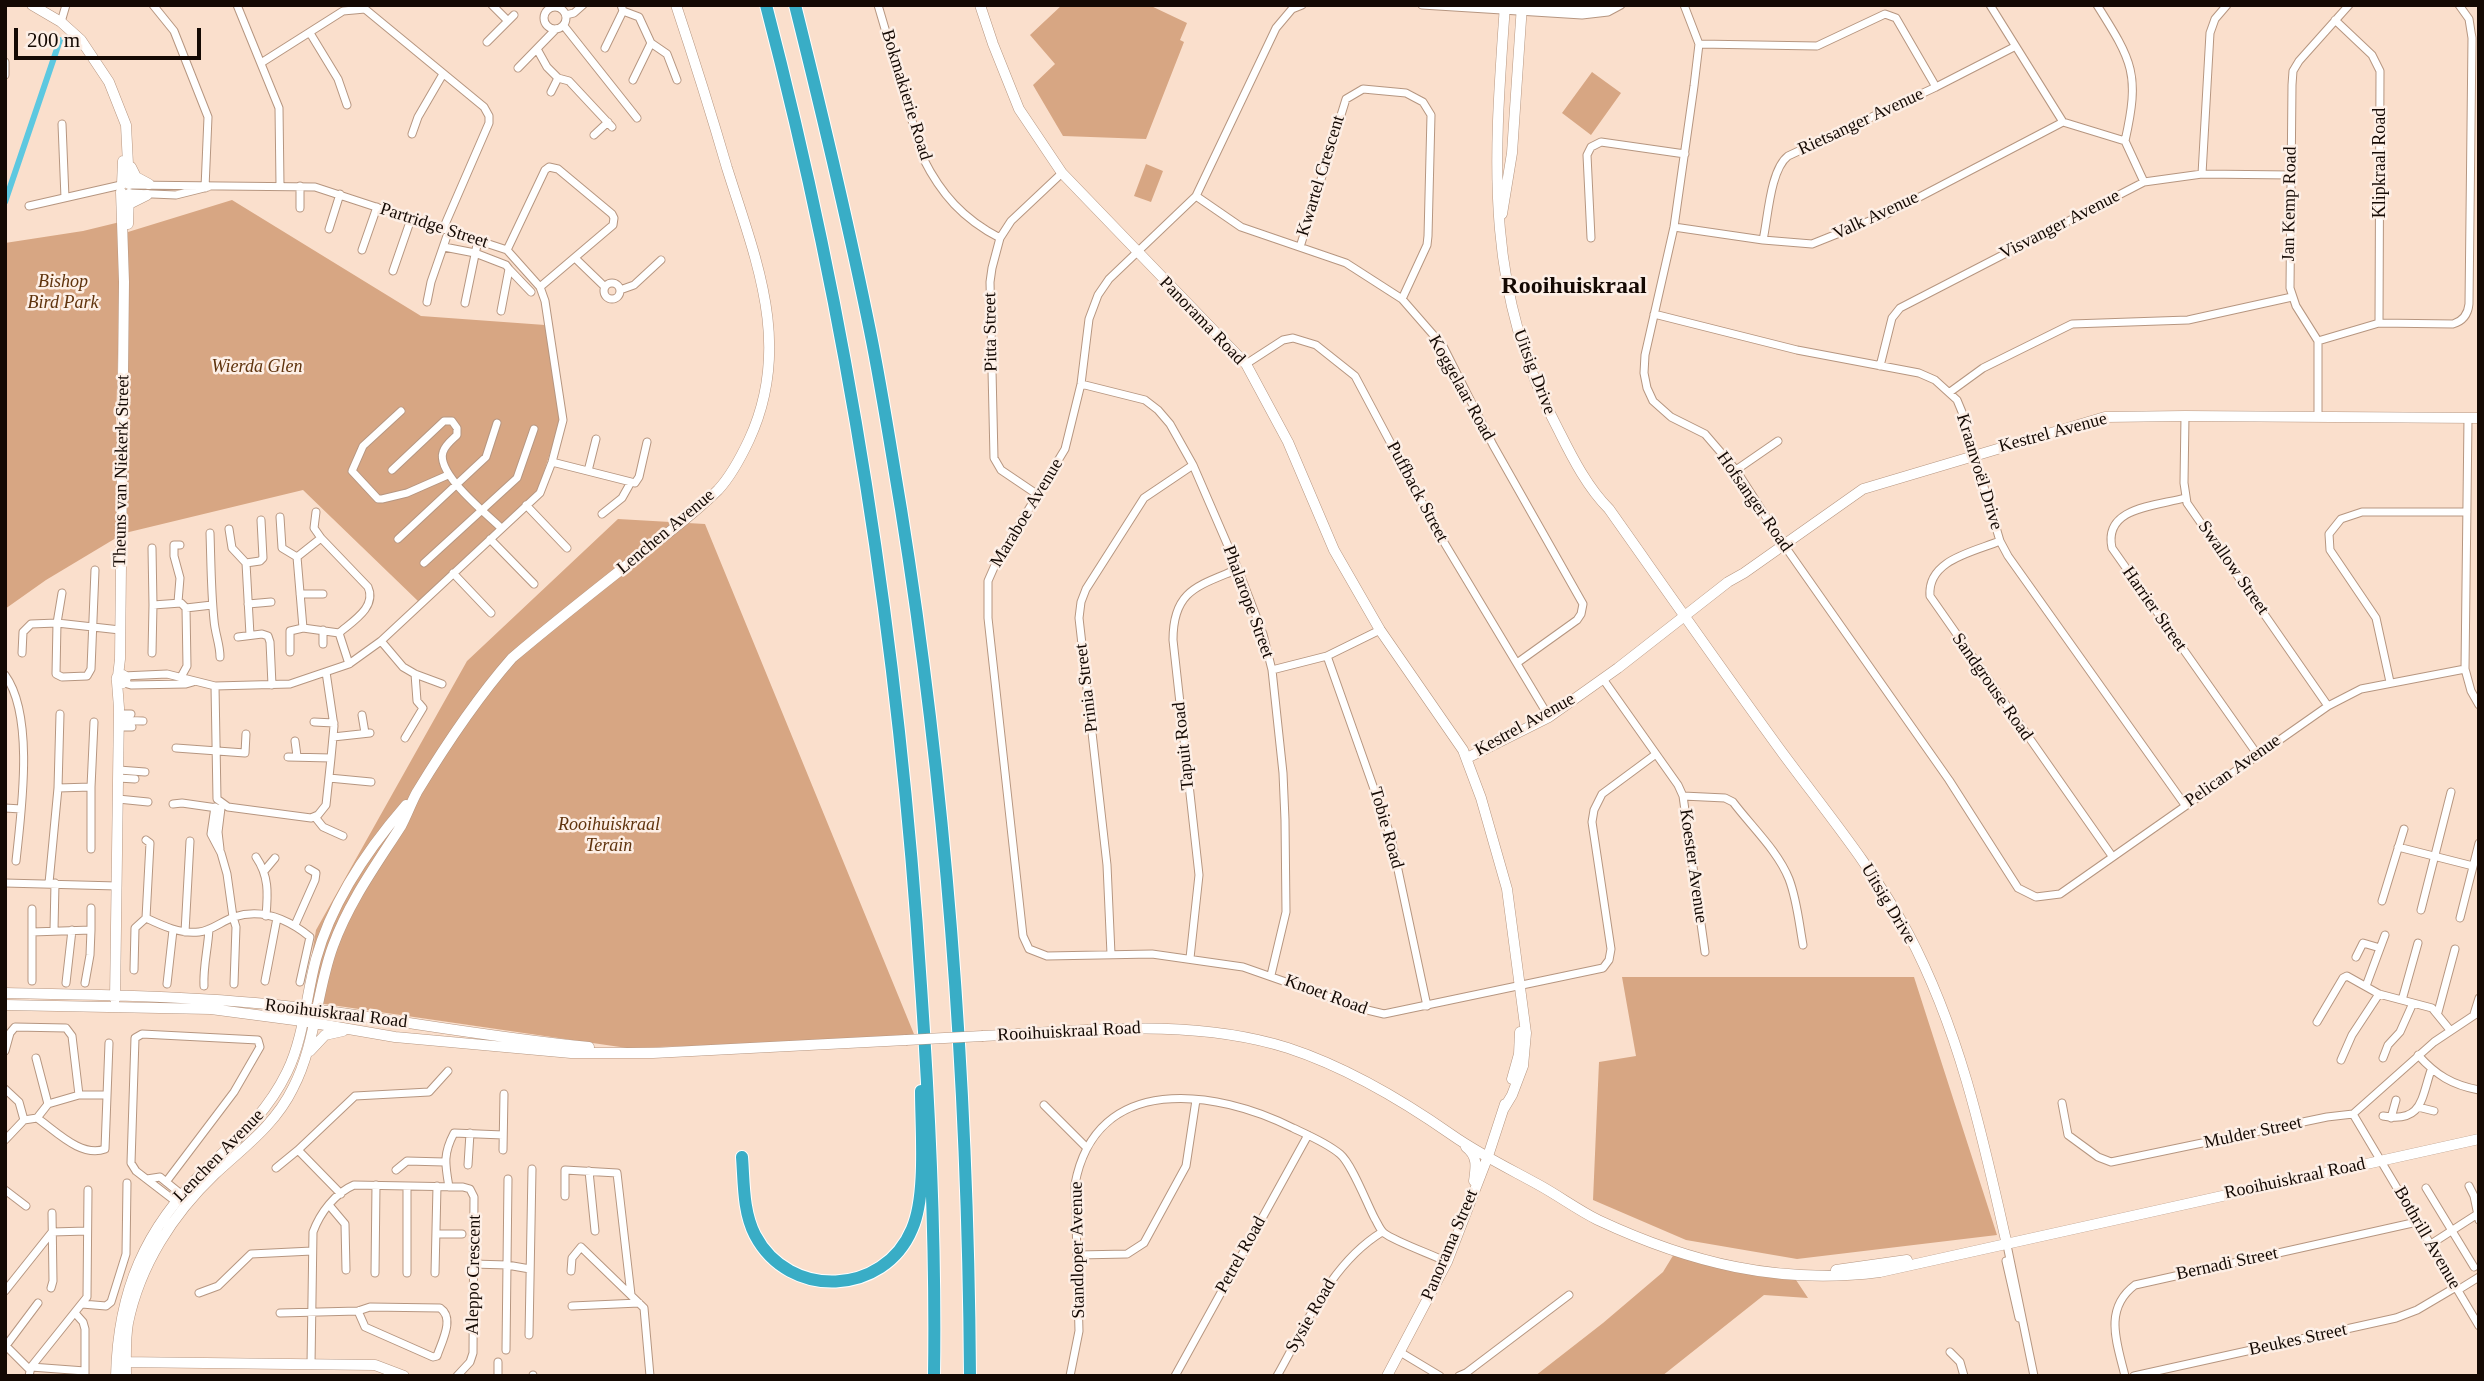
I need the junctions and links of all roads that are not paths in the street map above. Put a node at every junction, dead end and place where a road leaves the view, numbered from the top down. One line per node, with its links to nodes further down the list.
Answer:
1 (32, 5): 28 (main road, Theuns van Niekerk Street)
2 (66, 5): 28 (street)
3 (153, 5): 62 (street)
4 (237, 5): 38 (street)
5 (492, 5): 31 (street)
6 (583, 5): 26 (street)
7 (676, 5): 231 (main road, Lenchen Avenue)
8 (766, 5): 256 (highway)
9 (794, 5): 440 (highway)
10 (878, 5): 77 (street, Bokmakierie Road)
11 (980, 5): 57 (main road, Panorama Road)
12 (1302, 5): 22 (street, Maraboe Avenue)
13 (1422, 5): 23 (street)
14 (1684, 5): 33 (street, Hofsanger Road)
15 (1990, 5): 34 (street)
16 (2227, 5): 58 (street)
17 (2349, 5): 27 (street, Jan Kemp Road)
18 (2459, 5): 101 (street)
19 (1620, 6): 25 (street)
20 (2099, 6): 54 (street)
21 (547, 7): 26 (street); 29 (street)
22 (1290, 7): 67 (street, Maraboe Avenue)
23 (1503, 7): 25 (street); 76 (main road, Uitsig Drive)
24 (622, 8): 32 (street); 35 (street)
25 (1522, 8): 76 (main road, Uitsig Drive)
26 (566, 15): 29 (street)
27 (2335, 20): 59 (street, Jan Kemp Road); 101 (street, Klipkraal Road)
28 (61, 22): 48 (main road, Theuns van Niekerk Street)
29 (560, 27): 36 (street); 49 (street)
30 (310, 33): 38 (street); 40 (street); 47 (street)
31 (487, 41)
32 (651, 43): 43 (street); 44 (street)
33 (1699, 44): 45 (street); 55 (street, Hofsanger Road)
34 (2014, 47): 45 (street, Rietsanger Avenue); 50 (street)
35 (605, 48)
36 (537, 49): 39 (street); 42 (street)
37 (5, 62): 41 (street)
38 (261, 63): 61 (street)
39 (519, 68)
40 (443, 74): 52 (street); 75 (street)
41 (5, 75)
42 (558, 78): 46 (street); 53 (street)
43 (633, 80)
44 (677, 80)
45 (1936, 88): 80 (street, Rietsanger Avenue)
46 (551, 92)
47 (347, 105)
48 (122, 115): 56 (main road, Theuns van Niekerk Street); 64 (main road, Theuns van Niekerk Street)
49 (636, 118)
50 (2063, 122): 54 (street); 80 (street, Valk Avenue)
51 (62, 124): 68 (street)
52 (412, 134)
53 (594, 135)
54 (2125, 141): 60 (street)
55 (1685, 154): 73 (street, Hofsanger Road); 78 (street)
56 (129, 163): 64 (main road, Theuns van Niekerk Street); 65 (main road)
57 (1062, 173): 77 (street, Pitta Street); 85 (main road, Panorama Road)
58 (2202, 174): 59 (street, Visvanger Avenue); 60 (street, Visvanger Avenue)
59 (2291, 175): 95 (street, Jan Kemp Road)
60 (2144, 182): 104 (street, Visvanger Avenue)
61 (280, 185): 62 (street, Partridge Street); 63 (street, Partridge Street)
62 (206, 186): 65 (street, Partridge Street)
63 (300, 186): 66 (street, Partridge Street); 71 (street)
64 (126, 190): 65 (main road); 65 (street, Partridge Street); 68 (street, Partridge Street); 166 (main road, Theuns van Niekerk Street)
65 (150, 190)
66 (340, 194): 70 (street, Partridge Street); 74 (street)
67 (1196, 196): 82 (street, Koggelaar Road); 85 (street, Maraboe Avenue)
68 (65, 198): 69 (street)
69 (29, 205)
70 (377, 207): 72 (street, Partridge Street); 83 (street)
71 (300, 208)
72 (411, 219): 75 (street, Partridge Street); 90 (street)
73 (1674, 226): 80 (street, Valk Avenue); 100 (street, Hofsanger Road)
74 (329, 229)
75 (446, 229): 79 (street, Partridge Street); 81 (street)
76 (1499, 232): 162 (main road, Uitsig Drive)
77 (1000, 238): 125 (street, Pitta Street)
78 (1591, 238)
79 (478, 240): 84 (street, Partridge Street); 86 (street)
80 (1763, 240)
81 (444, 247): 86 (street); 97 (street)
82 (1300, 247): 96 (street, Koggelaar Road); 96 (street, Kwartel Crescent)
83 (362, 250)
84 (507, 250): 87 (street); 91 (street, Partridge Street)
85 (1136, 252): 103 (main road, Panorama Road); 105 (street, Maraboe Avenue)
86 (475, 253): 89 (street); 98 (street)
87 (576, 259): 91 (street); 92 (street)
88 (661, 260): 93 (street)
89 (509, 270): 94 (street); 99 (street)
90 (393, 271)
91 (540, 287): 117 (street, Partridge Street)
92 (605, 287): 93 (street); 93 (street)
93 (620, 290)
94 (531, 292)
95 (2292, 296): 102 (street, Jan Kemp Road); 106 (street)
96 (1402, 299): 179 (street, Koggelaar Road)
97 (427, 302)
98 (465, 303)
99 (501, 311)
100 (1654, 314): 104 (street, Kraanvoël Drive); 120 (street, Hofsanger Road)
101 (2379, 323): 102 (street)
102 (2318, 341): 109 (street)
103 (1245, 364): 168 (main road, Panorama Road); 179 (street, Puffback Street)
104 (1880, 366): 106 (street, Kraanvoël Drive)
105 (1081, 384): 118 (street, Phalarope Street); 125 (street, Maraboe Avenue)
106 (1950, 392): 116 (street, Kraanvoël Drive)
107 (401, 411): 122 (street)
108 (2185, 416): 109 (main road, Kestrel Avenue); 116 (main road, Kestrel Avenue); 126 (street)
109 (2318, 416): 110 (main road, Kestrel Avenue)
110 (2473, 418): 130 (street)
111 (497, 423): 124 (street)
112 (534, 429): 128 (street)
113 (596, 439): 121 (street)
114 (1778, 441): 120 (street)
115 (647, 442): 123 (street)
116 (1974, 454): 140 (street, Kraanvoël Drive); 142 (main road, Kestrel Avenue)
117 (552, 462): 121 (street); 127 (street, Partridge Street)
118 (1193, 465): 148 (street, Phalarope Street); 284 (street, Prinia Street)
119 (392, 470): 122 (street)
120 (1736, 470): 142 (street, Hofsanger Road)
121 (588, 471): 123 (street)
122 (448, 475): 124 (street)
123 (631, 482): 131 (street)
124 (458, 485): 128 (street); 138 (street)
125 (1038, 495): 285 (street, Maraboe Avenue)
126 (2185, 498): 199 (street, Swallow Street); 218 (street, Harrier Street)
127 (526, 505): 135 (street, Partridge Street); 144 (street)
128 (482, 509): 135 (street); 146 (street)
129 (316, 512): 137 (street)
130 (2467, 512): 181 (street); 192 (street)
131 (602, 514)
132 (280, 517): 145 (street)
133 (261, 520): 147 (street)
134 (229, 528): 147 (street)
135 (501, 528): 139 (street, Partridge Street)
136 (210, 533): 159 (street)
137 (321, 538): 145 (street); 169 (street)
138 (398, 539)
139 (490, 539): 150 (street, Partridge Street); 151 (street)
140 (2000, 541): 236 (street, Kraanvoël Drive); 249 (street, Sandgrouse Road)
141 (180, 545): 155 (street)
142 (1784, 545): 162 (main road, Kestrel Avenue); 260 (street, Hofsanger Road)
143 (152, 548): 158 (street)
144 (567, 548)
145 (297, 558): 153 (street)
146 (425, 562)
147 (246, 563): 157 (street)
148 (1238, 569): 182 (street, Phalarope Street); 287 (street, Tapuit Road)
149 (95, 570): 164 (street)
150 (453, 573): 161 (street); 172 (street, Partridge Street)
151 (534, 584)
152 (62, 593): 163 (street)
153 (300, 594): 154 (street); 165 (street)
154 (323, 594)
155 (178, 602): 158 (street); 160 (street)
156 (271, 602): 157 (street)
157 (248, 604): 170 (street)
158 (153, 605): 176 (street)
159 (212, 605): 160 (street); 178 (street)
160 (187, 608): 188 (street)
161 (491, 613)
162 (1683, 620): 190 (main road, Kestrel Avenue); 391 (main road, Uitsig Drive)
163 (57, 623): 164 (street); 164 (street); 175 (street)
164 (93, 626): 166 (street)
165 (303, 628): 167 (street); 174 (street)
166 (120, 630): 189 (main road, Theuns van Niekerk Street)
167 (323, 630): 169 (street); 173 (street)
168 (1380, 630): 177 (street); 209 (main road, Panorama Road)
169 (339, 633): 180 (street)
170 (250, 635): 171 (street); 196 (street)
171 (238, 636)
172 (381, 641): 180 (street, Partridge Street); 186 (street)
173 (323, 644)
174 (290, 652)
175 (22, 653)
176 (152, 653)
177 (1327, 656): 182 (street); 307 (street, Tobie Road)
178 (220, 657)
179 (1517, 663): 203 (street, Puffback Street)
180 (349, 664): 184 (street, Partridge Street)
181 (2465, 669): 192 (street, Pelican Avenue); 198 (street)
182 (1272, 670): 289 (street, Phalarope Street)
183 (146, 672): 185 (street, Partridge Street); 189 (street, Partridge Street); 193 (street)
184 (327, 672): 196 (street, Partridge Street); 208 (street)
185 (167, 674): 188 (street, Partridge Street); 194 (street)
186 (415, 674): 195 (street); 213 (street)
187 (5, 675): 239 (street)
188 (181, 677): 191 (street, Partridge Street)
189 (122, 679): 193 (street, Partridge Street); 204 (main road, Theuns van Niekerk Street)
190 (1603, 679): 203 (main road, Kestrel Avenue); 217 (street, Koester Avenue)
191 (193, 682): 194 (street, Partridge Street); 197 (street, Partridge Street)
192 (2390, 682): 199 (street, Pelican Avenue)
193 (146, 684): 194 (street, Partridge Street)
194 (171, 684)
195 (442, 684)
196 (272, 685): 197 (street, Partridge Street)
197 (215, 686): 216 (street)
198 (2479, 705)
199 (2328, 706): 218 (street, Pelican Avenue)
200 (60, 714): 229 (street)
201 (131, 714): 204 (street)
202 (362, 715): 212 (street)
203 (1549, 717): 222 (main road, Kestrel Avenue)
204 (119, 720): 205 (street); 210 (street); 224 (main road, Theuns van Niekerk Street)
205 (144, 721)
206 (94, 722): 228 (street)
207 (314, 722): 208 (street)
208 (334, 723): 212 (street)
209 (1447, 726): 222 (main road, Panorama Street)
210 (132, 727)
211 (246, 734): 216 (street)
212 (333, 737): 221 (street)
213 (405, 738)
214 (295, 741): 219 (street)
215 (176, 748): 216 (street)
216 (215, 751): 237 (street)
217 (1656, 754): 232 (street, Koester Avenue); 297 (street, Knoet Road)
218 (2257, 754): 236 (street, Pelican Avenue)
219 (297, 756): 220 (street); 221 (street)
220 (288, 757)
221 (331, 758): 225 (street)
222 (1467, 758): 297 (main road, Panorama Street)
223 (144, 773): 224 (street)
224 (118, 774): 226 (street); 233 (main road, Theuns van Niekerk Street)
225 (329, 778): 227 (street); 240 (street)
226 (135, 779)
227 (371, 782)
228 (90, 787): 229 (street); 247 (street)
229 (58, 788): 258 (street)
230 (2451, 792): 248 (street)
231 (415, 795): 309 (main road, Lenchen Avenue); 310 (main road, Lenchen Avenue)
232 (1683, 796): 280 (street); 283 (street, Koester Avenue)
233 (118, 799): 234 (street); 259 (main road, Theuns van Niekerk Street)
234 (148, 802)
235 (173, 804): 237 (street)
236 (2185, 805): 249 (street, Pelican Avenue)
237 (220, 807): 240 (street); 266 (street)
238 (5, 808): 239 (street)
239 (21, 809): 252 (street)
240 (316, 817): 242 (street)
241 (2404, 829): 246 (street)
242 (342, 836)
243 (146, 840): 267 (street)
244 (190, 841): 277 (street)
245 (2479, 843): 253 (street)
246 (2398, 847): 248 (street); 261 (street)
247 (91, 849)
248 (2435, 855): 253 (street); 264 (street)
249 (2112, 856): 260 (street, Pelican Avenue)
250 (256, 857): 255 (street)
251 (275, 858): 255 (street)
252 (16, 862)
253 (2473, 866): 269 (street)
254 (309, 869): 270 (street)
255 (265, 870): 265 (street)
256 (913, 870): 353 (highway); 439 (highway)
257 (5, 883): 258 (street)
258 (52, 883): 259 (street); 272 (street)
259 (117, 886): 302 (main road, Theuns van Niekerk Street)
260 (2018, 888)
261 (2382, 901)
262 (91, 908): 274 (street)
263 (32, 909): 276 (street)
264 (2421, 910)
265 (266, 916): 266 (street); 268 (street)
266 (233, 917): 271 (street); 296 (street)
267 (146, 918): 275 (street); 288 (street)
268 (277, 918): 270 (street); 291 (street)
269 (2460, 918)
270 (295, 925): 292 (street)
271 (209, 929): 277 (street); 298 (street)
272 (54, 930): 273 (street); 276 (street)
273 (72, 930): 274 (street); 293 (street)
274 (91, 930): 294 (street)
275 (173, 930): 277 (street); 295 (street)
276 (32, 932): 290 (street)
277 (185, 932)
278 (2385, 935): 281 (street)
279 (2418, 943): 304 (street)
280 (1803, 945)
281 (2380, 948): 286 (street); 299 (street)
282 (2455, 949): 311 (street)
283 (1705, 952)
284 (1111, 954): 285 (street, Knoet Road); 287 (street, Knoet Road)
285 (1047, 956)
286 (2356, 957)
287 (1190, 958): 289 (street, Knoet Road)
288 (134, 970)
289 (1271, 975): 307 (street, Knoet Road)
290 (32, 981)
291 (265, 981)
292 (300, 982)
293 (66, 983)
294 (85, 984)
295 (167, 984)
296 (234, 984)
297 (1517, 984): 307 (street, Knoet Road); 352 (main road, Panorama Street)
298 (204, 986)
299 (2366, 986): 301 (street); 314 (street)
300 (5, 993): 302 (main road, Rooihuiskraal Road)
301 (2379, 994): 304 (street); 324 (street)
302 (116, 995): 308 (main road, Theuns van Niekerk Street); 309 (main road, Rooihuiskraal Road)
303 (2479, 998): 312 (street)
304 (2402, 1000): 305 (street)
305 (2413, 1003): 311 (street); 323 (street)
306 (5, 1004): 308 (main road, Rooihuiskraal Road)
307 (1427, 1006)
308 (115, 1007): 313 (main road, Rooihuiskraal Road)
309 (305, 1009): 310 (main road, Rooihuiskraal Road); 313 (main road, Lenchen Avenue)
310 (318, 1011): 315 (main road, Lenchen Avenue); 320 (main road, Rooihuiskraal Road)
311 (2438, 1012): 317 (street)
312 (2476, 1013): 317 (street)
313 (302, 1021): 315 (main road, Rooihuiskraal Road); 376 (main road, Lenchen Avenue)
314 (2317, 1022)
315 (315, 1023): 316 (main road, Rooihuiskraal Road); 325 (main road, Lenchen Avenue)
316 (355, 1030): 320 (main road, Rooihuiskraal Road); 325 (main road)
317 (2450, 1030): 321 (street)
318 (109, 1043): 332 (street)
319 (5, 1051): 331 (street)
320 (666, 1051): 344 (main road, Rooihuiskraal Road, bridge)
321 (2418, 1055): 326 (street); 340 (street)
322 (36, 1058): 336 (street)
323 (2383, 1058)
324 (2341, 1060)
325 (305, 1061): 373 (main road, Lenchen Avenue)
326 (2431, 1070): 329 (street); 338 (street)
327 (448, 1071): 350 (street)
328 (5, 1089): 342 (street)
329 (2479, 1090)
330 (504, 1094): 345 (street)
331 (79, 1095): 332 (street); 336 (street)
332 (107, 1095): 341 (street)
333 (1196, 1100): 346 (street, Standloper Avenue); 349 (street, Standloper Avenue); 394 (street)
334 (2396, 1100): 338 (street)
335 (2062, 1103): 340 (street, Mulder Street)
336 (48, 1104): 341 (street)
337 (1044, 1105): 349 (street)
338 (2418, 1107): 339 (street)
339 (2434, 1111)
340 (2353, 1114): 354 (street, Bothrill Avenue)
341 (37, 1118): 342 (street)
342 (24, 1120): 348 (street)
343 (470, 1133): 345 (street); 355 (street); 356 (street)
344 (1451, 1134): 352 (main road, Rooihuiskraal Road); 377 (main road)
345 (503, 1135): 351 (street)
346 (1308, 1135): 387 (street, Standloper Avenue); 442 (street, Petrel Road)
347 (2479, 1139): 354 (main road, Rooihuiskraal Road)
348 (5, 1140)
349 (1087, 1148): 394 (street, Standloper Avenue)
350 (299, 1150): 357 (street); 374 (street)
351 (503, 1150)
352 (1488, 1154): 377 (main road, Panorama Street); 391 (main road, Rooihuiskraal Road)
353 (742, 1157)
354 (2381, 1161): 383 (street, Bothrill Avenue); 391 (main road, Rooihuiskraal Road)
355 (444, 1162): 359 (street); 369 (street)
356 (468, 1165)
357 (276, 1168)
358 (532, 1169): 399 (street)
359 (396, 1170)
360 (589, 1171): 375 (street); 385 (street); 411 (street)
361 (146, 1179): 363 (street); 363 (street); 376 (street)
362 (508, 1179): 397 (street)
363 (166, 1182): 376 (street)
364 (127, 1183): 413 (street)
365 (376, 1185): 367 (street, Aleppo Crescent); 374 (street, Aleppo Crescent); 402 (street)
366 (2469, 1185): 382 (street)
367 (407, 1186): 368 (street, Aleppo Crescent); 403 (street)
368 (437, 1186): 369 (street, Aleppo Crescent); 389 (street)
369 (449, 1187): 396 (street, Aleppo Crescent)
370 (2426, 1188): 388 (street)
371 (5, 1190): 379 (street)
372 (88, 1190): 384 (street)
373 (197, 1193): 376 (street); 381 (main road, Lenchen Avenue)
374 (341, 1194): 378 (street, Aleppo Crescent)
375 (565, 1196)
376 (179, 1199): 381 (street); 428 (main road, Lenchen Avenue)
377 (1471, 1199): 395 (main road, Panorama Street)
378 (329, 1205): 393 (street, Aleppo Crescent); 400 (street)
379 (26, 1206)
380 (52, 1213): 386 (street)
381 (178, 1215): 428 (main road, Lenchen Avenue)
382 (2478, 1218): 388 (street)
383 (2417, 1222): 392 (street, Bothrill Avenue); 449 (street, Bernadi Street)
384 (87, 1231): 386 (street); 413 (street)
385 (594, 1231)
386 (52, 1232): 406 (street); 408 (street)
387 (1382, 1232): 395 (street); 443 (street, Sysie Road)
388 (2452, 1232): 392 (street); 398 (street)
389 (436, 1234): 390 (street); 404 (street)
390 (462, 1234)
391 (2005, 1243): 448 (street, Uitsig Drive)
392 (2431, 1244): 407 (street, Bothrill Avenue)
393 (312, 1251): 409 (street); 419 (street, Aleppo Crescent)
394 (1078, 1255): 441 (street, Standloper Avenue)
395 (1447, 1262): 426 (main road, Panorama Street)
396 (473, 1264): 397 (street); 436 (street, Aleppo Crescent)
397 (507, 1265): 399 (street); 425 (street)
398 (2474, 1267)
399 (530, 1269): 422 (street)
400 (346, 1270)
401 (571, 1271): 411 (street)
402 (375, 1273)
403 (407, 1273)
404 (435, 1273)
405 (2479, 1277): 407 (street, Beukes Street)
406 (51, 1288)
407 (2457, 1289): 420 (street, Bothrill Avenue); 450 (street, Beukes Street)
408 (5, 1290)
409 (199, 1293)
410 (1569, 1295): 446 (street)
411 (631, 1296): 415 (street)
412 (38, 1303): 423 (street)
413 (82, 1304): 417 (street)
414 (572, 1306): 415 (street)
415 (642, 1306): 438 (street)
416 (358, 1311): 416 (street); 419 (street)
417 (75, 1313): 431 (street); 432 (street)
418 (280, 1313): 419 (street)
419 (311, 1314): 430 (street, Aleppo Crescent)
420 (2479, 1326)
421 (5, 1329): 423 (street)
422 (529, 1335)
423 (13, 1336): 424 (street)
424 (6, 1346): 431 (street)
425 (506, 1350)
426 (1400, 1352): 444 (main road, Panorama Street); 445 (street)
427 (1950, 1352): 447 (street)
428 (121, 1362): 430 (main road); 433 (main road, Lenchen Avenue); 434 (main road, Lenchen Avenue)
429 (498, 1362): 437 (street)
430 (311, 1364): 435 (main road)
431 (30, 1371): 432 (street)
432 (85, 1373)
433 (116, 1376)
434 (125, 1376)
435 (404, 1376)
436 (457, 1376)
437 (498, 1376)
438 (650, 1376)
439 (934, 1376)
440 (970, 1376)
441 (1070, 1376)
442 (1175, 1376)
443 (1277, 1376)
444 (1387, 1376)
445 (1440, 1376)
446 (1459, 1376)
447 (1964, 1376)
448 (2034, 1376)
449 (2125, 1376)
450 (2134, 1376)

